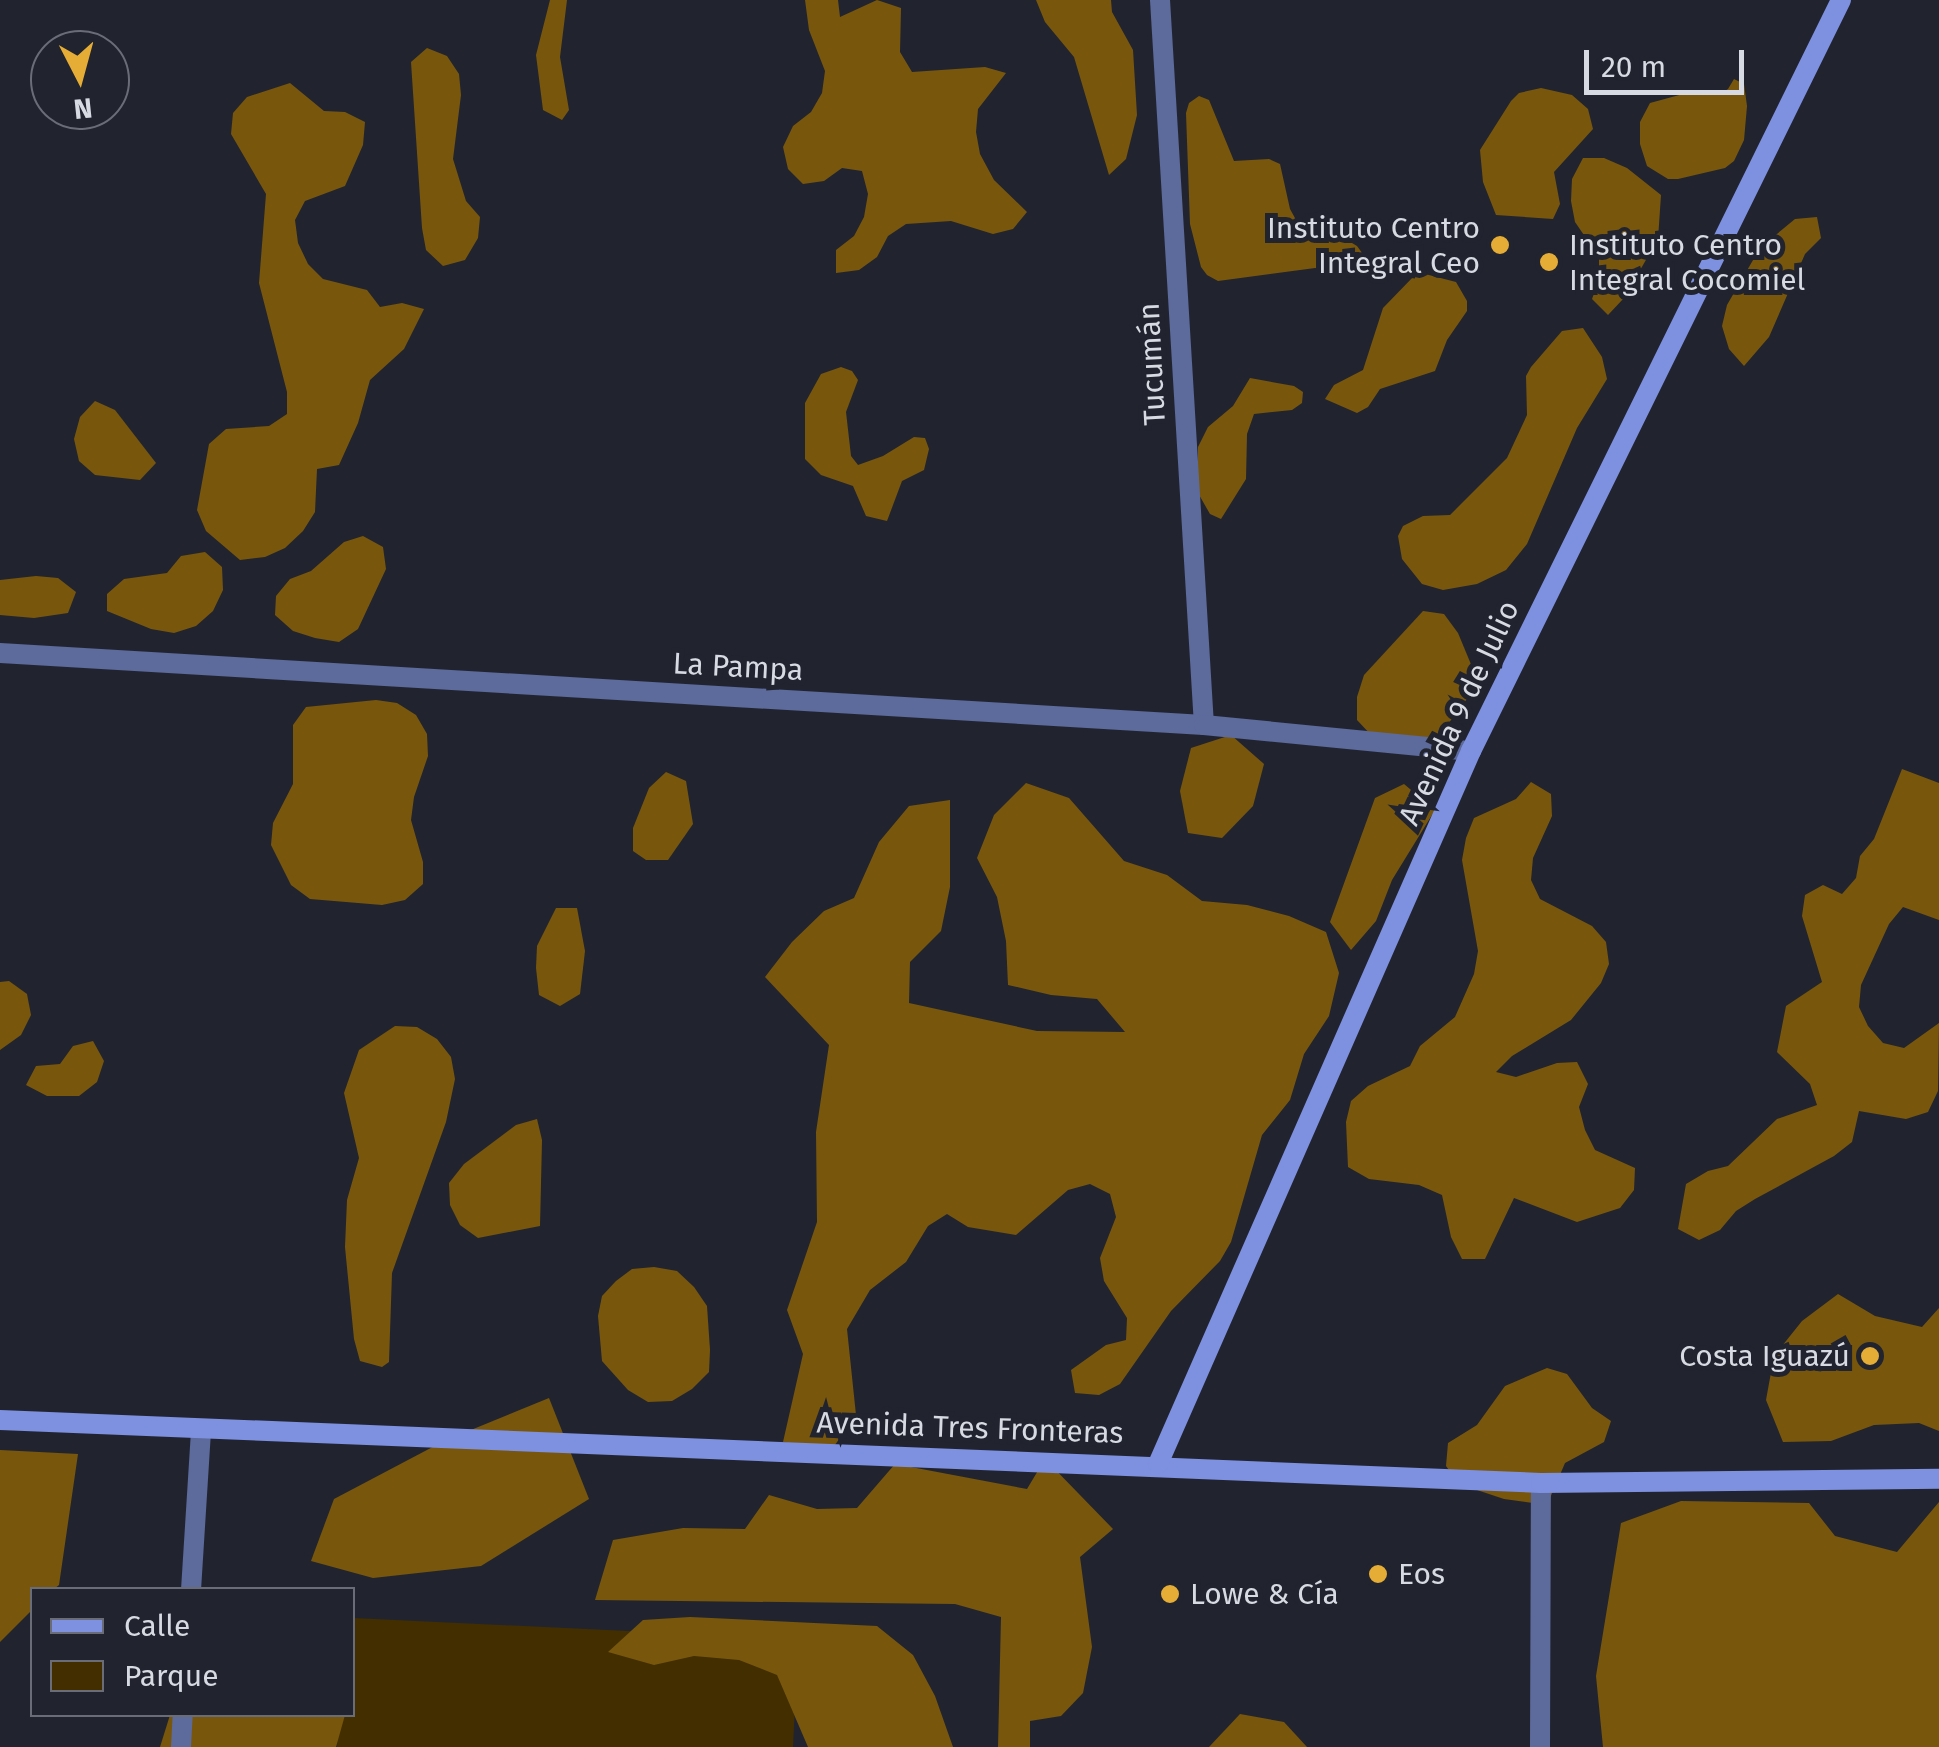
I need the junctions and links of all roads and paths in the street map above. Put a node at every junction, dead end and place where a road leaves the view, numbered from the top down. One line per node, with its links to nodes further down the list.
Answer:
1 (1160, 0): 4 (street, Tucumán)
2 (1841, 0): 5 (main road, Avenida 9 de Julio)
3 (0, 653): 4 (street, La Pampa)
4 (1204, 725): 5 (street, La Pampa)
5 (1472, 751): 8 (main road, Avenida 9 de Julio)
6 (0, 1420): 7 (main road, Avenida Tres Fronteras)
7 (201, 1430): 8 (main road, Avenida Tres Fronteras); 11 (street)
8 (1158, 1464): 10 (main road, Avenida Tres Fronteras)
9 (1939, 1479): 10 (main road, Avenida Tres Fronteras)
10 (1541, 1483): 14 (street)
11 (190, 1587)
12 (183, 1717): 13 (street)
13 (181, 1747)
14 (1540, 1747)

